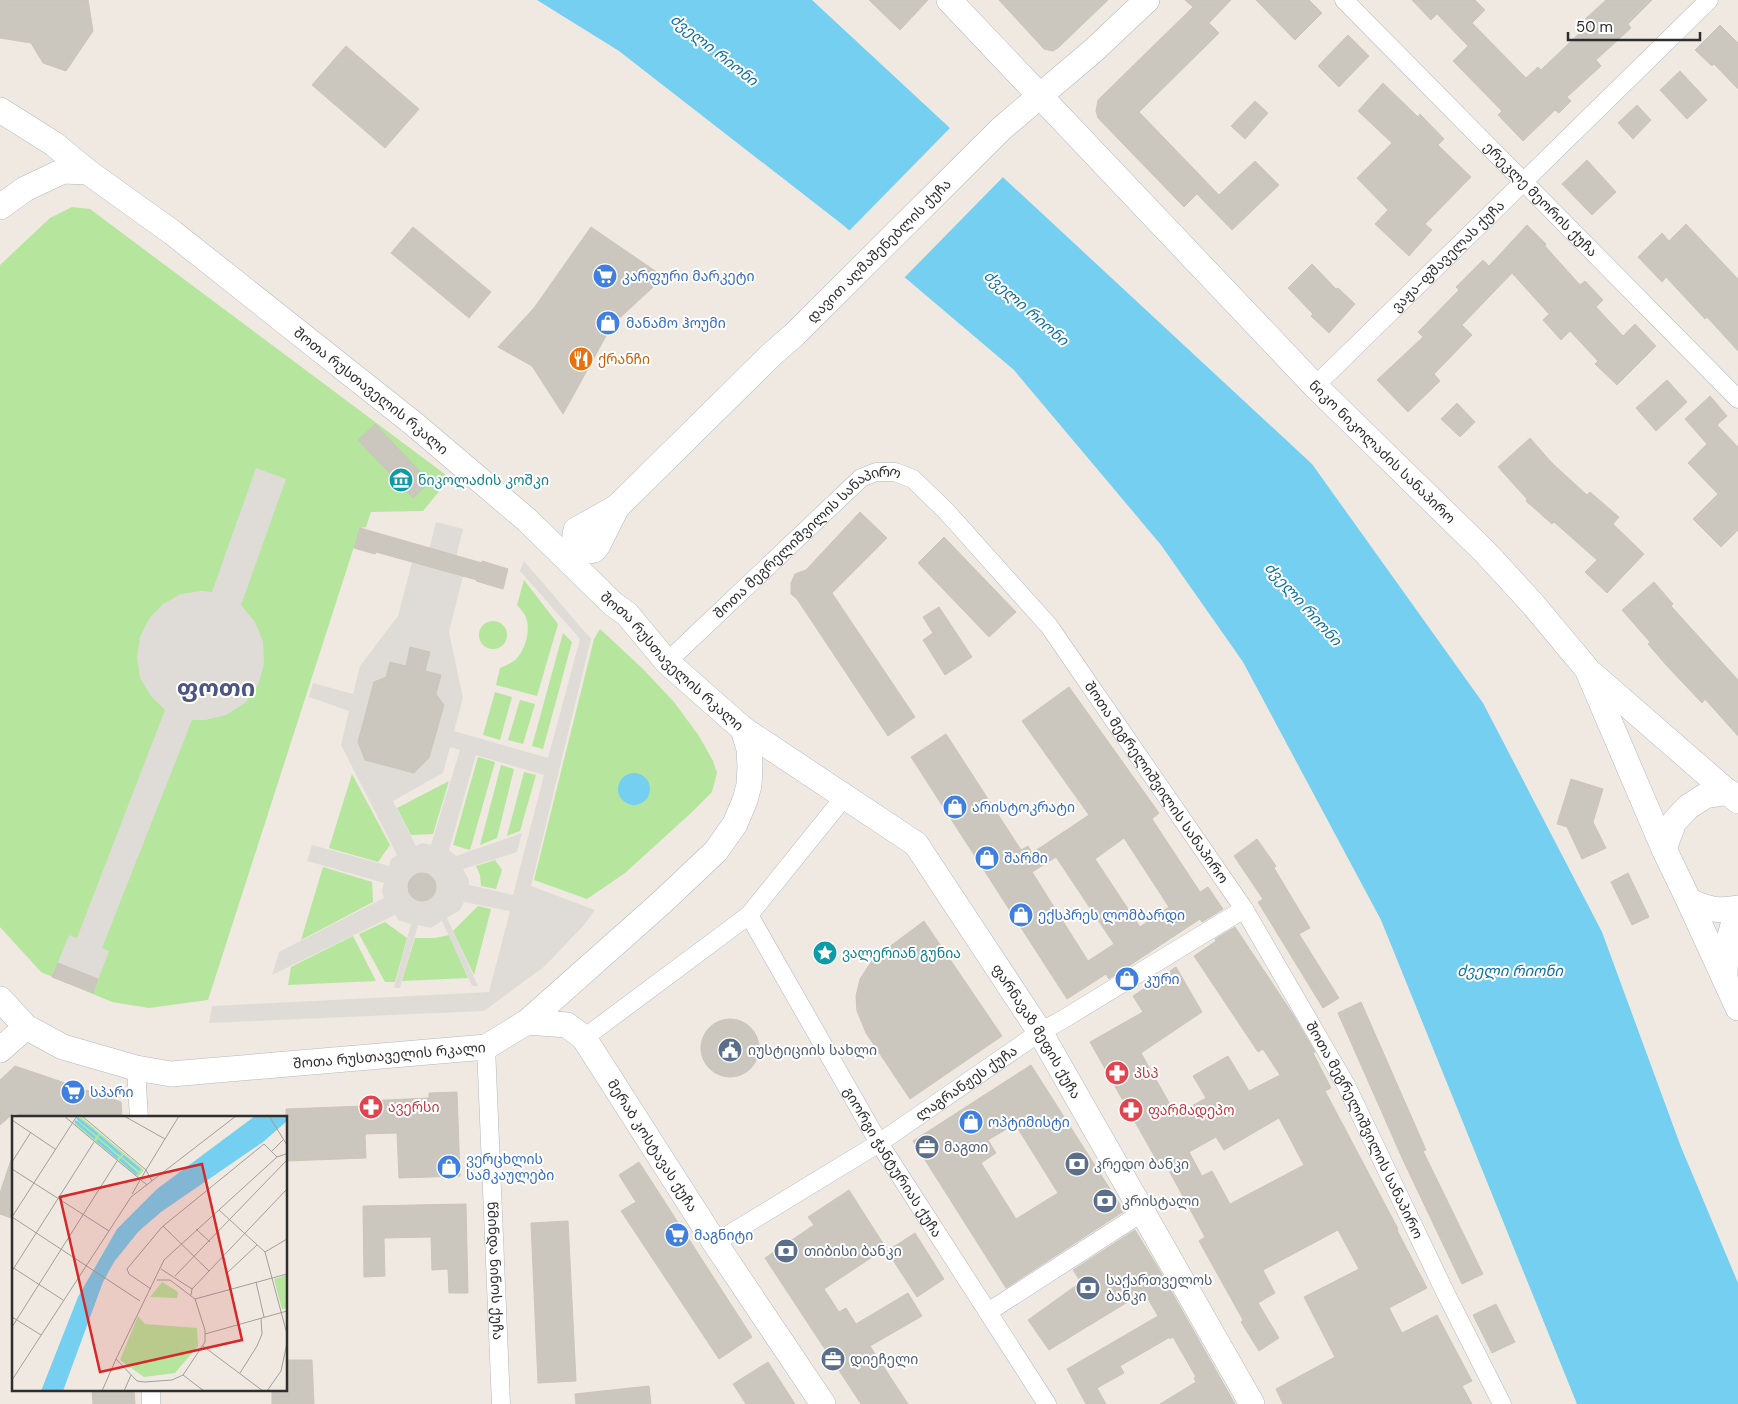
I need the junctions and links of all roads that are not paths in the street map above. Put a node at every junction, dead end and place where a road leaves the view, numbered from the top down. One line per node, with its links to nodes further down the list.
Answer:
1 (949, 0): 5 (main road, ნიკო ნიკოლაძის სანაპირო)
2 (1147, 0): 5 (main road, დავით აღმაშენებლის ქუჩა)
3 (1344, 0): 9 (street, ერეკლე მეორის ქუჩა)
4 (1709, 0): 9 (street, ვაჟა-ფშაველას ქუჩა)
5 (1040, 95): 12 (main road, ნიკო ნიკოლაძის სანაპირო); 15 (main road, დავით აღმაშენებლის ქუჩა)
6 (0, 110): 7 (main road, შოთა რუსთაველის რკალი)
7 (54, 144): 8 (main road, შოთა რუსთაველის რკალი); 10 (main road)
8 (88, 172): 10 (main road); 14 (main road, შოთა რუსთაველის რკალი)
9 (1524, 182): 12 (street, ვაჟა-ფშაველას ქუჩა); 13 (street, ერეკლე მეორის ქუჩა)
10 (25, 189): 11 (main road)
11 (0, 207)
12 (1315, 386): 18 (main road, ნიკო ნიკოლაძის სანაპირო)
13 (1738, 399)
14 (527, 520): 15 (main road); 16 (main road, შოთა რუსთაველის რკალი)
15 (592, 532): 16 (main road, დავით აღმაშენებლის ქუჩა)
16 (614, 604): 17 (main road, შოთა რუსთაველის რკალი)
17 (667, 662): 19 (main road, შოთა რუსთაველის რკალი); 24 (street, შოთა მეგრელიშვილის სანაპირო)
18 (1587, 669): 20 (main road); 22 (main road, ნიკო ნიკოლაძის სანაპირო)
19 (743, 729): 21 (main road, ფარნავაზ მეფის ქუჩა); 30 (main road, შოთა რუსთაველის რკალი)
20 (1735, 793): 22 (main road)
21 (845, 796): 26 (street); 32 (main road, ფარნავაზ მეფის ქუჩა)
22 (1664, 849): 23 (main road, ნიკო ნიკოლაძის სანაპირო)
23 (1689, 901): 25 (main road); 27 (main road)
24 (1244, 909): 32 (street, ლაგრანჟეს ქუჩა); 46 (street, შოთა მეგრელიშვილის სანაპირო)
25 (1738, 909): 27 (main road)
26 (749, 914): 33 (street); 38 (street, გიორგი ჭანტურიას ქუჩა)
27 (1724, 979): 29 (main road)
28 (0, 1000): 31 (main road, შოთა რუსთაველის რკალი)
29 (1738, 1008)
30 (527, 1022): 33 (main road, მერაბ კოსტავას ქუჩა); 34 (main road, შოთა რუსთაველის რკალი)
31 (26, 1028): 35 (main road); 36 (main road, შოთა რუსთაველის რკალი)
32 (1040, 1032): 38 (street, ლაგრანჟეს ქუჩა); 39 (main road, ფარნავაზ მეფის ქუჩა)
33 (584, 1038): 40 (main road, მერაბ კოსტავას ქუჩა)
34 (486, 1047): 36 (main road, შოთა რუსთაველის რკალი); 42 (street, წმინდა ნინოს ქუჩა)
35 (0, 1050)
36 (136, 1068): 37 (street)
37 (139, 1116)
38 (879, 1143): 40 (street, ლაგრანჟეს ქუჩა); 41 (street, გიორგი ჭანტურიას ქუჩა)
39 (1143, 1212): 41 (street); 45 (main road, ფარნავაზ მეფის ქუჩა)
40 (715, 1243): 43 (main road, მერაბ კოსტავას ქუჩა)
41 (988, 1312): 44 (street, გიორგი ჭანტურიას ქუჩა)
42 (501, 1404)
43 (823, 1404)
44 (1048, 1404)
45 (1252, 1404)
46 (1502, 1404)

